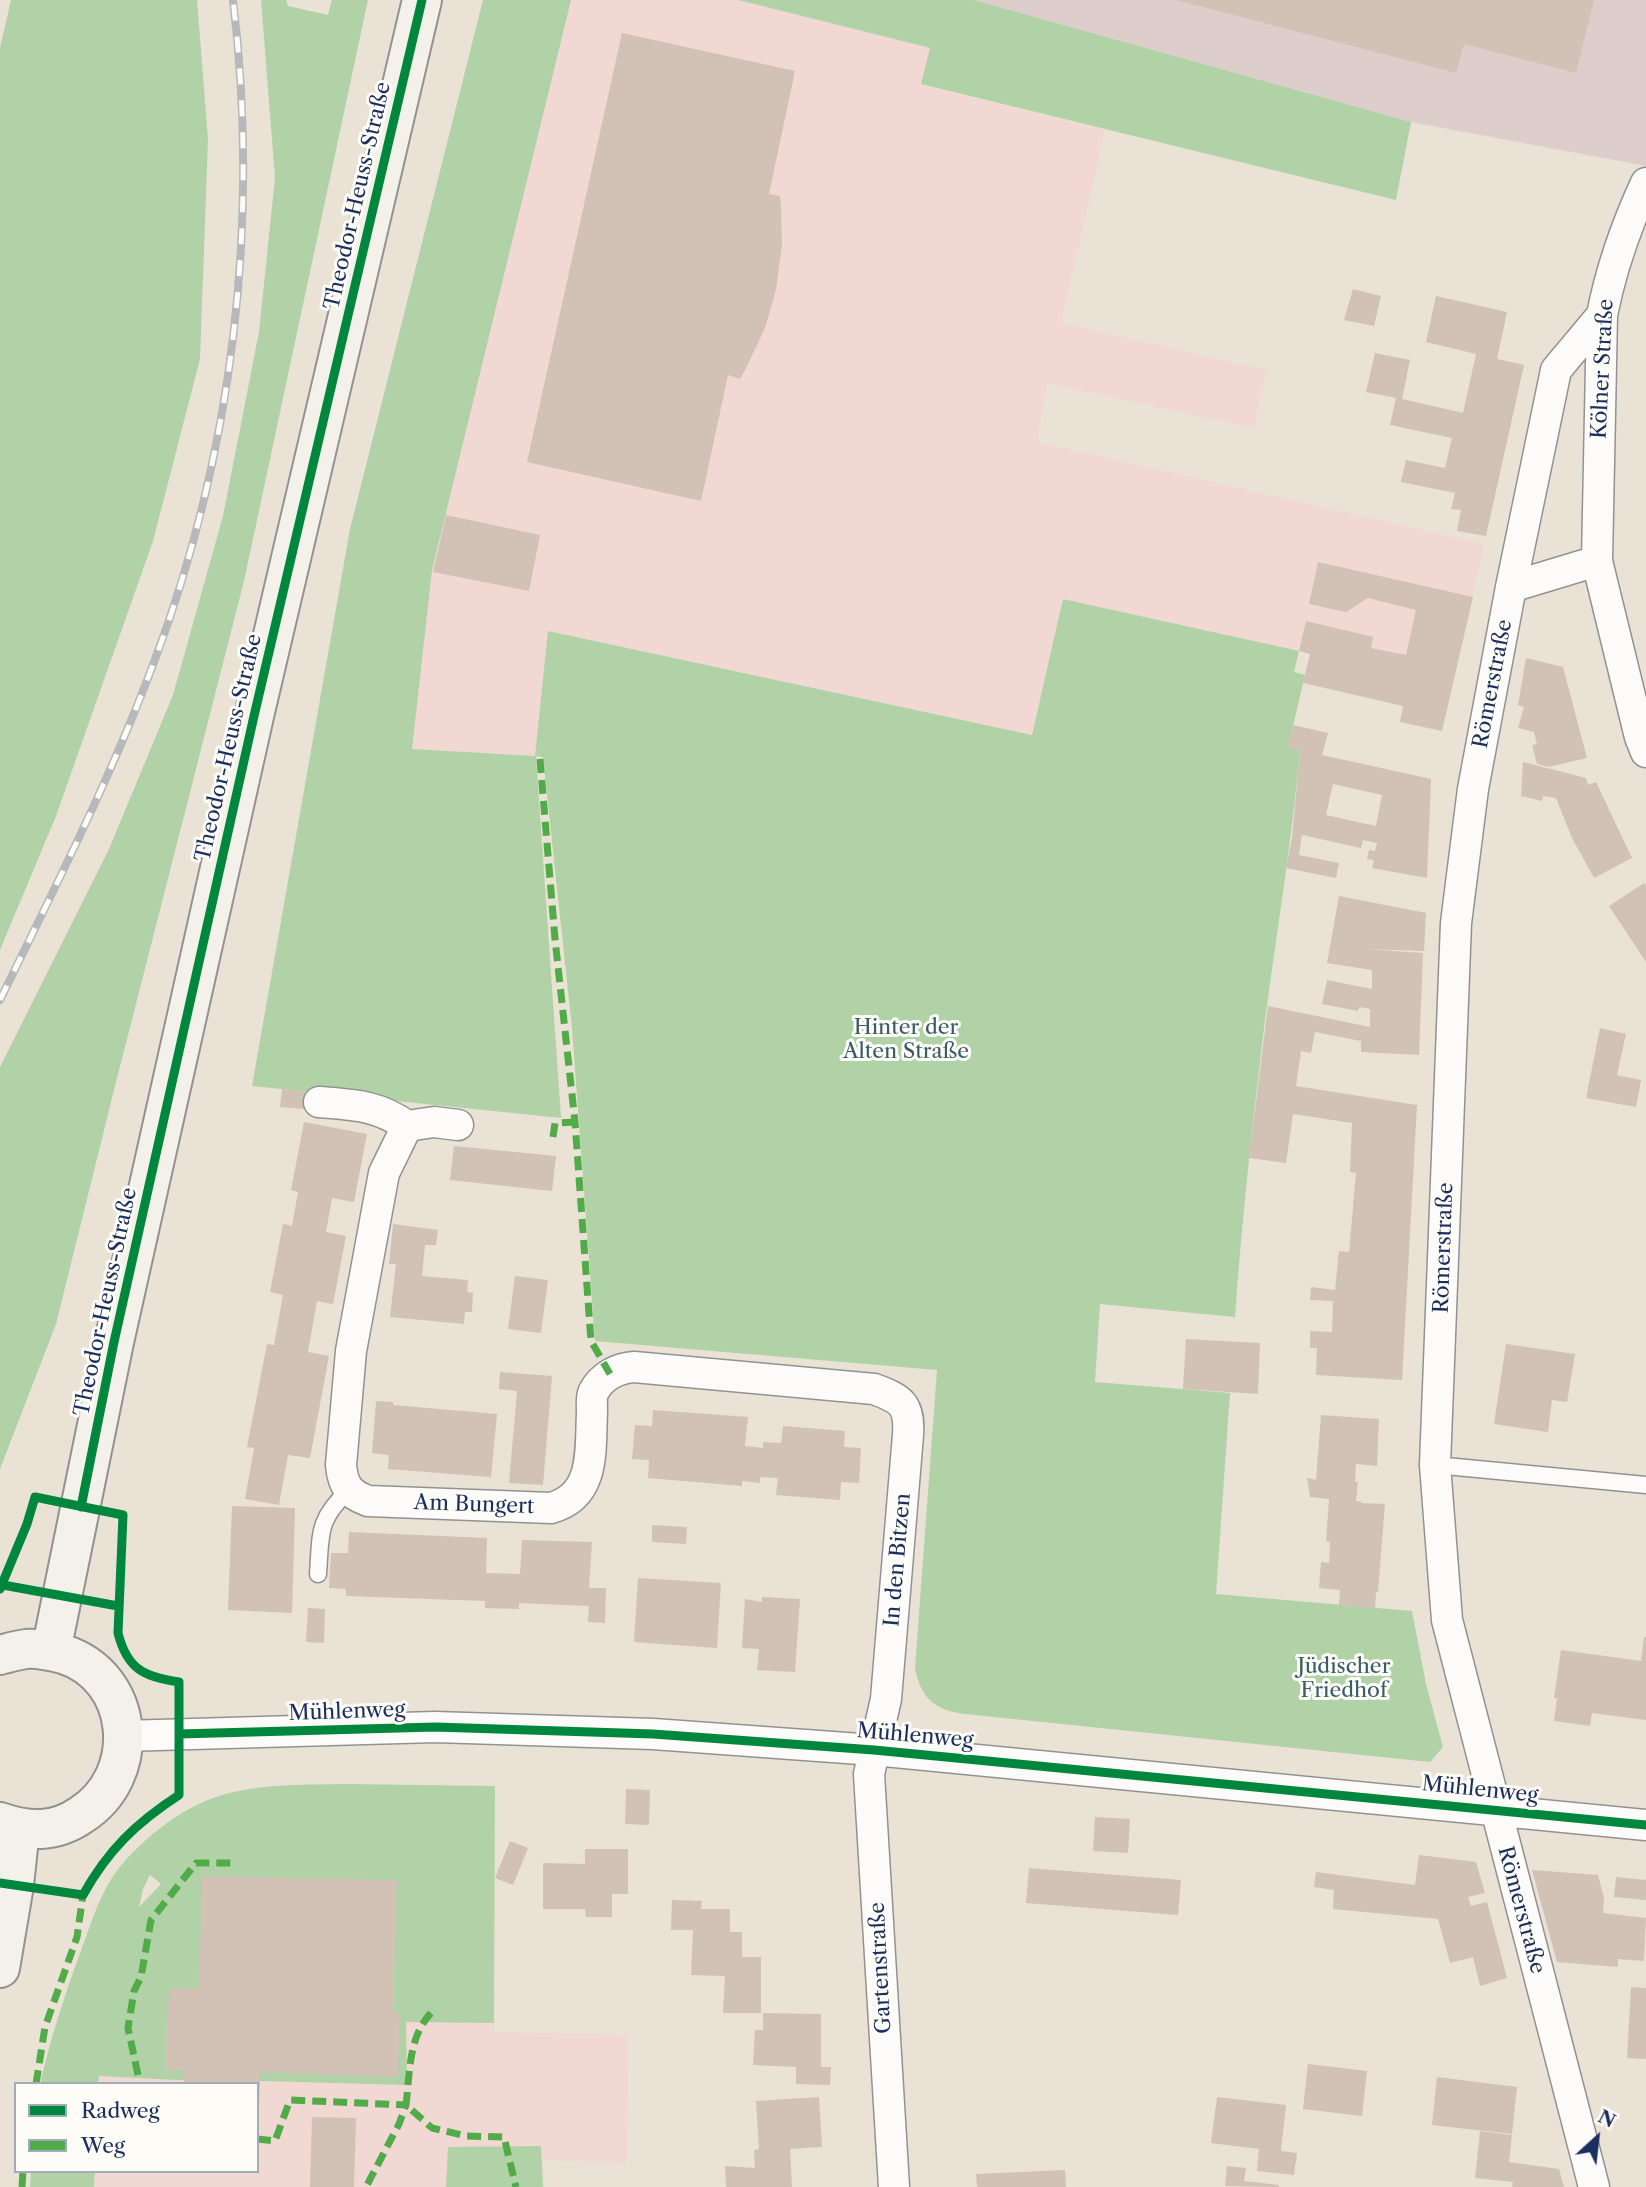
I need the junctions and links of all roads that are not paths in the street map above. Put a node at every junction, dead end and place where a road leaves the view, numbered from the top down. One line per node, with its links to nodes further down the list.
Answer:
1 (422, 0): 15 (main road, Theodor-Heuss-Straße)
2 (1646, 183): 3 (street, Kölner Straße)
3 (1602, 315): 4 (street, Kölner Straße); 5 (street, Römerstraße)
4 (1597, 562): 5 (street); 6 (street, Kölner Straße)
5 (1511, 587): 11 (street, Römerstraße)
6 (1646, 752)
7 (319, 1102): 9 (street)
8 (458, 1125): 9 (street)
9 (407, 1126): 13 (street)
10 (874, 1389): 13 (street, Am Bungert); 18 (street, In den Bitzen)
11 (1436, 1465): 12 (lane); 19 (street, Römerstraße)
12 (1646, 1485)
13 (348, 1491): 14 (lane)
14 (318, 1574)
15 (51, 1651): 16 (main road); 17 (main road)
16 (0, 1655)
17 (123, 1736): 18 (street, Mühlenweg); 20 (main road)
18 (874, 1749): 19 (street, Mühlenweg); 23 (street, Gartenstraße)
19 (1494, 1809): 21 (street, Mühlenweg); 24 (street, Römerstraße)
20 (10, 1825): 22 (main road)
21 (1646, 1825)
22 (0, 1968)
23 (894, 2187)
24 (1594, 2187)

